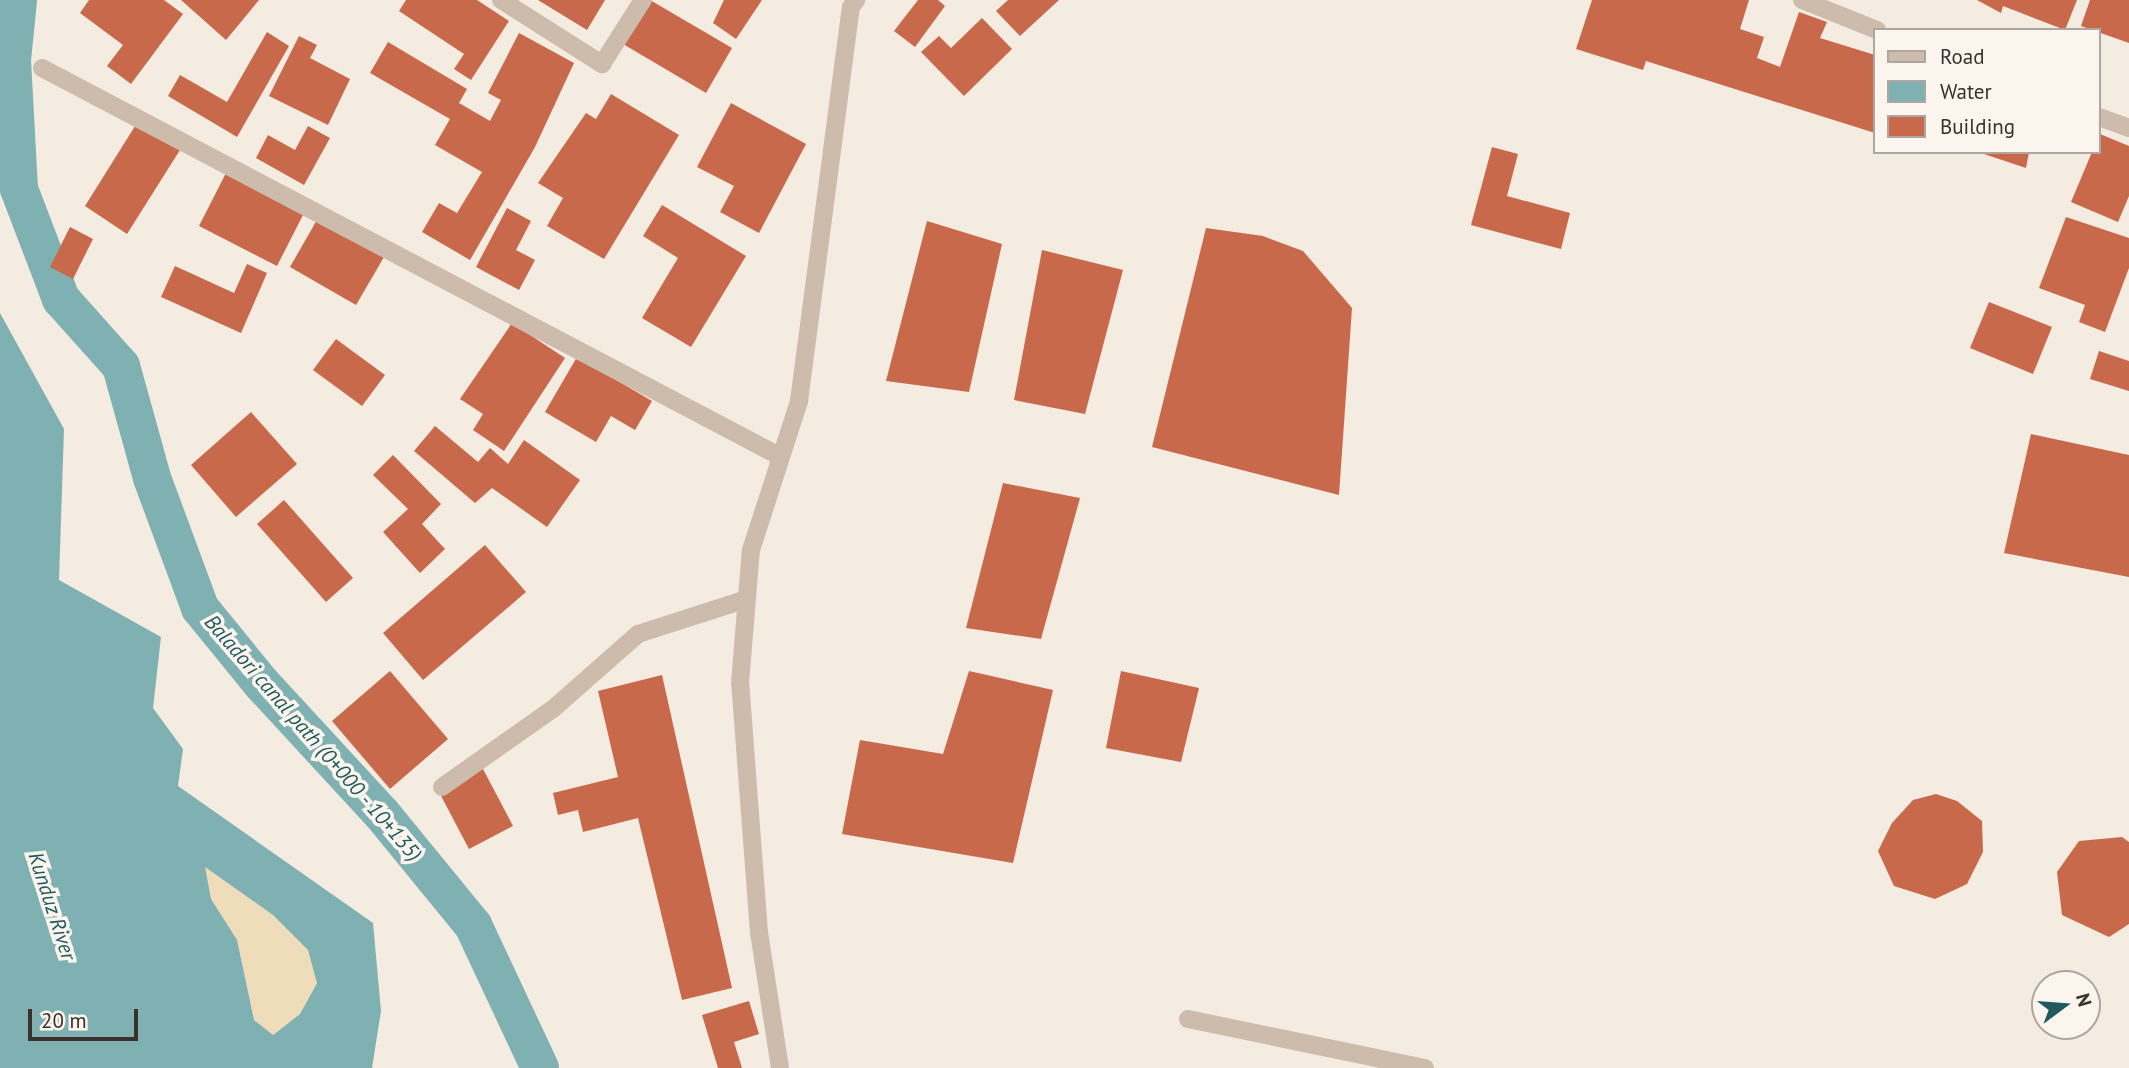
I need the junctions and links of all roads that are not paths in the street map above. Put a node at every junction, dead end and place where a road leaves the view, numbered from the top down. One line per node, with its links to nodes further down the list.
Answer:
1 (501, 0): 2 (street)
2 (643, 0)
3 (1802, 0): 5 (street)
4 (848, 2): 9 (street)
5 (1874, 29)
6 (42, 68): 9 (street)
7 (2101, 118): 8 (street)
8 (2129, 128)
9 (781, 457): 10 (street)
10 (747, 599): 11 (street); 13 (street)
11 (442, 787)
12 (1188, 1019): 14 (street)
13 (780, 1068)
14 (1426, 1068)

